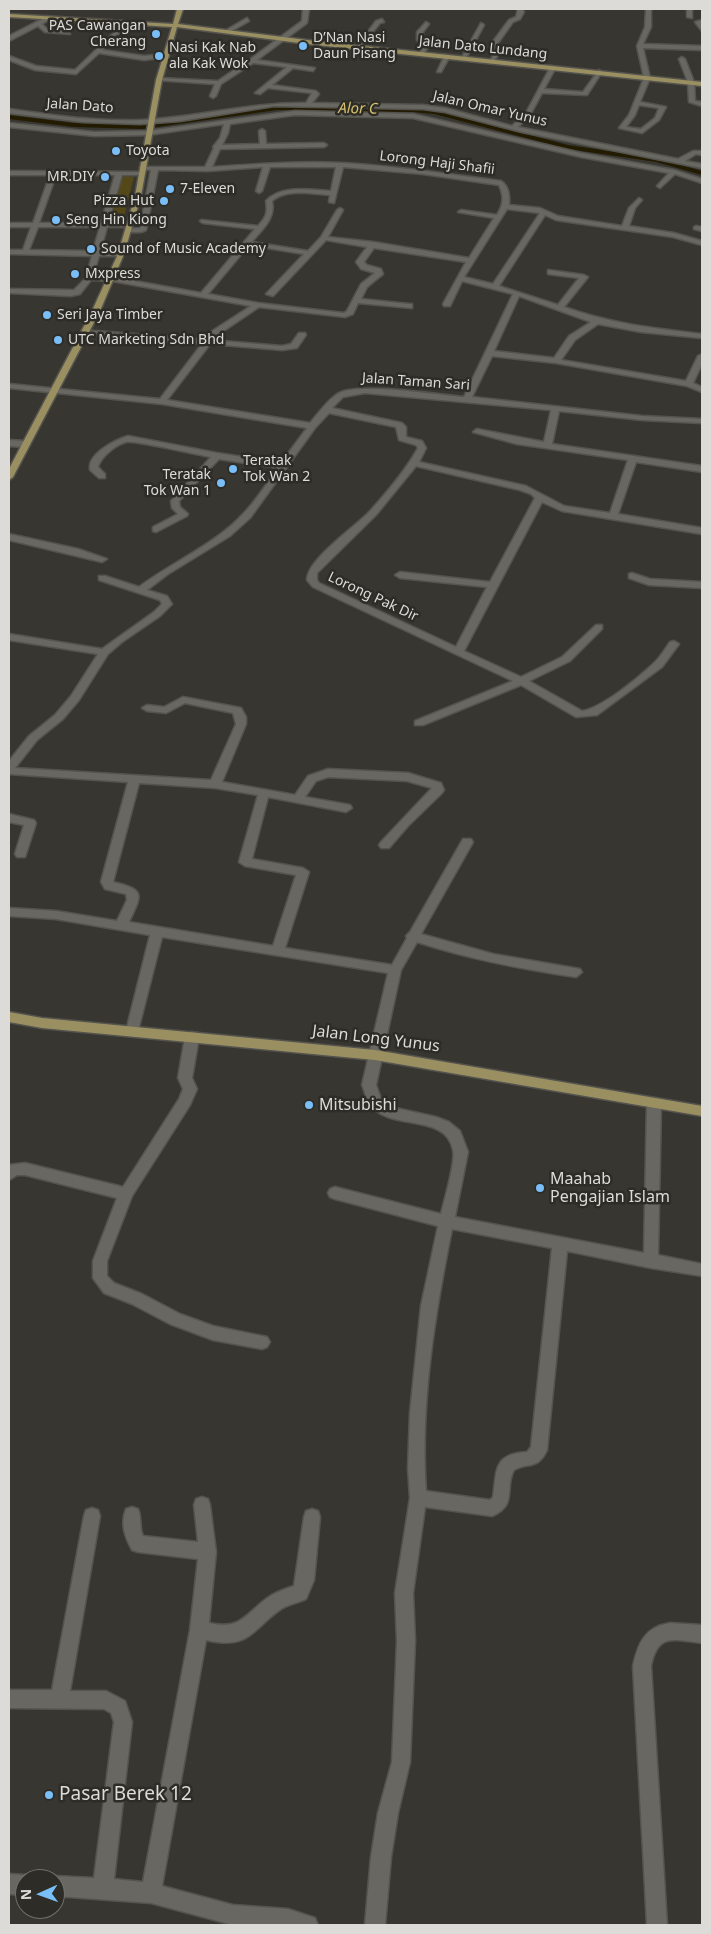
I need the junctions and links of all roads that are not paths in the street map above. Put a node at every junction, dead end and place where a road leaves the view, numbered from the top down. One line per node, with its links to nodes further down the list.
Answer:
1 (180, 9): 8 (main road)
2 (186, 9): 22 (main road)
3 (306, 9): 30 (street)
4 (520, 9): 42 (street)
5 (648, 9): 31 (street)
6 (689, 9): 9 (street)
7 (9, 15): 10 (main road)
8 (178, 16): 16 (main road); 22 (main road)
9 (690, 17)
10 (48, 18): 11 (main road); 19 (street)
11 (70, 19): 16 (main road); 17 (main road)
12 (247, 20): 25 (street)
13 (188, 21): 24 (main road)
14 (382, 21): 32 (street)
15 (702, 21): 23 (street)
16 (147, 23): 22 (main road)
17 (126, 24): 21 (main road); 34 (street)
18 (426, 24): 35 (street)
19 (40, 25): 26 (street); 29 (street)
20 (481, 25): 40 (street)
21 (155, 26): 22 (main road); 27 (main road)
22 (180, 28): 24 (main road, Jalan Dato Lundang); 27 (main road); 46 (main road)
23 (702, 29)
24 (210, 31): 25 (main road, Jalan Dato Lundang); 28 (main road, Jalan Dato Lundang)
25 (226, 32): 28 (main road, Jalan Dato Lundang)
26 (68, 33)
27 (172, 37): 36 (main road)
28 (260, 37): 30 (main road, Jalan Dato Lundang)
29 (9, 39)
30 (284, 40): 32 (main road, Jalan Dato Lundang); 44 (street)
31 (640, 46): 33 (street); 53 (street)
32 (358, 47): 35 (main road, Jalan Dato Lundang)
33 (702, 48)
34 (98, 51): 38 (street); 39 (street)
35 (422, 54): 37 (main road, Jalan Dato Lundang)
36 (165, 56): 39 (street); 46 (main road)
37 (447, 56): 40 (main road, Jalan Dato Lundang); 50 (street)
38 (9, 58)
39 (144, 58): 45 (street)
40 (463, 58): 42 (main road, Jalan Dato Lundang)
41 (682, 59): 54 (street)
42 (492, 60): 48 (main road, Jalan Dato Lundang)
43 (228, 61): 44 (street)
44 (250, 62): 47 (street); 56 (street)
45 (136, 64)
46 (164, 64): 55 (main road)
47 (292, 66): 49 (street); 58 (street)
48 (553, 66): 51 (main road, Jalan Dato Lundang); 59 (street)
49 (313, 69)
50 (439, 71)
51 (599, 72): 53 (main road, Jalan Dato Lundang); 59 (street)
52 (702, 77): 54 (street)
53 (647, 78): 54 (main road, Jalan Dato Lundang); 62 (street)
54 (690, 79): 57 (main road, Jalan Dato Lundang); 64 (street)
55 (159, 80): 56 (street); 68 (main road)
56 (219, 83): 61 (street)
57 (702, 84)
58 (266, 86): 60 (street); 63 (street)
59 (541, 91): 69 (street)
60 (258, 93)
61 (213, 96)
62 (636, 103): 62 (street)
63 (308, 104): 68 (street, Jalan Omar Yunus); 69 (street, Jalan Omar Yunus)
64 (702, 104)
65 (9, 111): 68 (street, Jalan Dato)
66 (227, 122): 68 (street); 73 (street); 86 (street)
67 (9, 125): 68 (street)
68 (149, 127): 82 (main road)
69 (513, 128): 76 (street, Jalan Omar Yunus)
70 (262, 131): 71 (street)
71 (263, 145): 73 (street); 75 (street)
72 (324, 145): 75 (street)
73 (216, 147): 81 (street)
74 (702, 153): 76 (street)
75 (290, 155): 77 (street, Lorong Haji Shafii); 78 (street, Lorong Haji Shafii)
76 (680, 161): 79 (street, Jalan Omar Yunus)
77 (340, 165): 91 (street); 94 (street, Lorong Haji Shafii)
78 (267, 166): 81 (street, Lorong Haji Shafii); 90 (street)
79 (702, 166)
80 (156, 168): 81 (street, Lorong Haji Shafii); 82 (street, Lorong Haji Shafii); 103 (street)
81 (208, 169)
82 (142, 171): 85 (street, Lorong Haji Shafii); 103 (main road)
83 (9, 173): 84 (street, Lorong Haji Shafii)
84 (54, 173): 85 (street, Lorong Haji Shafii); 101 (street)
85 (119, 173): 102 (street)
86 (672, 173): 87 (street); 88 (street); 89 (street)
87 (702, 181)
88 (660, 186)
89 (702, 186)
90 (259, 191)
91 (334, 193): 93 (street); 104 (street)
92 (639, 200): 105 (street)
93 (332, 202)
94 (505, 207): 97 (street); 98 (street)
95 (340, 210): 106 (street)
96 (461, 212): 98 (street)
97 (544, 213): 105 (street); 120 (street)
98 (499, 217): 115 (street)
99 (203, 222): 104 (street)
100 (9, 225): 101 (street)
101 (35, 225): 102 (street); 111 (street)
102 (104, 225): 103 (street); 113 (street)
103 (129, 227): 114 (main road)
104 (260, 228): 107 (street)
105 (625, 228): 108 (street)
106 (324, 238): 109 (street); 112 (street)
107 (247, 243): 112 (street); 124 (street)
108 (702, 243)
109 (373, 244): 115 (street); 125 (street)
110 (9, 252): 111 (street)
111 (25, 253): 113 (street)
112 (310, 253): 123 (street)
113 (96, 254): 114 (street); 117 (street)
114 (121, 254): 119 (main road)
115 (472, 261): 118 (street)
116 (551, 272): 129 (street)
117 (89, 278): 119 (street); 121 (street)
118 (460, 278): 120 (street); 126 (street)
119 (112, 279): 124 (street); 131 (main road)
120 (495, 287): 122 (street)
121 (9, 292)
122 (517, 293): 129 (street); 135 (street)
123 (270, 294)
124 (202, 296): 127 (street)
125 (357, 301): 127 (street); 128 (street)
126 (447, 304)
127 (258, 305): 134 (street)
128 (409, 306)
129 (560, 307): 130 (street)
130 (597, 321): 133 (street); 137 (street)
131 (86, 332): 134 (street); 141 (main road)
132 (302, 335): 134 (street)
133 (702, 336)
134 (204, 342): 143 (street)
135 (488, 353): 137 (street); 142 (street)
136 (702, 356): 138 (street)
137 (556, 361): 138 (street)
138 (689, 384): 140 (street)
139 (9, 386): 141 (street)
140 (702, 390)
141 (54, 392): 143 (street); 150 (main road)
142 (467, 400): 144 (street, Jalan Taman Sari); 145 (street, Jalan Taman Sari)
143 (162, 402): 147 (street)
144 (555, 409): 146 (street, Jalan Taman Sari); 151 (street)
145 (328, 410): 147 (street, Jalan Taman Sari); 154 (street)
146 (702, 420)
147 (312, 426): 155 (street, Jalan Taman Sari)
148 (477, 432): 151 (street)
149 (9, 443): 150 (street)
150 (26, 444): 158 (main road)
151 (547, 446): 153 (street)
152 (217, 456): 155 (street); 157 (street); 161 (street)
153 (633, 458): 156 (street); 160 (street)
154 (414, 463): 159 (street); 174 (street, Lorong Pak Dir)
155 (285, 466): 170 (street, Jalan Taman Sari)
156 (702, 469)
157 (102, 476)
158 (9, 477)
159 (540, 498): 160 (street); 169 (street)
160 (613, 516): 162 (street)
161 (156, 529)
162 (702, 531)
163 (9, 537): 164 (street)
164 (102, 559)
165 (400, 575): 169 (street)
166 (632, 576): 168 (street)
167 (102, 578): 170 (street)
168 (702, 584)
169 (492, 585): 174 (street)
170 (140, 591): 175 (street)
171 (599, 628): 176 (street)
172 (9, 637): 175 (street)
173 (674, 644): 176 (street, Lorong Pak Dir)
174 (460, 651): 176 (street, Lorong Pak Dir)
175 (104, 652): 179 (street)
176 (521, 681): 178 (street)
177 (147, 708): 181 (street)
178 (419, 723)
179 (9, 769): 180 (street)
180 (135, 778): 181 (street); 190 (street)
181 (215, 784): 182 (street)
182 (264, 793): 183 (street); 193 (street)
183 (298, 799): 184 (street); 187 (street)
184 (346, 808)
185 (9, 818): 188 (street)
186 (467, 842): 192 (street)
187 (385, 845)
188 (21, 854)
189 (9, 912): 190 (street)
190 (121, 926): 191 (street)
191 (157, 933): 193 (street); 199 (street)
192 (412, 936): 194 (street); 195 (street)
193 (278, 950): 194 (street)
194 (395, 970): 201 (street)
195 (576, 972)
196 (9, 1017): 197 (main road, Jalan Long Yunus)
197 (42, 1023): 198 (main road, Jalan Long Yunus); 199 (main road, Jalan Long Yunus)
198 (9, 1024)
199 (132, 1031): 200 (main road, Jalan Long Yunus)
200 (192, 1037): 201 (main road, Jalan Long Yunus); 206 (street)
201 (375, 1055): 202 (main road, Jalan Long Yunus); 207 (street)
202 (654, 1103): 203 (main road, Jalan Long Yunus); 209 (street)
203 (702, 1111)
204 (9, 1174): 206 (street)
205 (335, 1193): 207 (street)
206 (126, 1194): 211 (street)
207 (448, 1222): 208 (street); 212 (street)
208 (560, 1244): 209 (street); 212 (street)
209 (651, 1262): 210 (street)
210 (702, 1270)
211 (262, 1342)
212 (418, 1498): 226 (street)
213 (202, 1505): 217 (street)
214 (132, 1515): 217 (street)
215 (92, 1516): 221 (street)
216 (312, 1517): 218 (street)
217 (207, 1552): 218 (street)
218 (199, 1630): 224 (street)
219 (702, 1634): 227 (street)
220 (9, 1699): 221 (street)
221 (59, 1700): 223 (street)
222 (65, 1886): 223 (street)
223 (102, 1888): 224 (street)
224 (151, 1893): 225 (street)
225 (308, 1925)
226 (375, 1925)
227 (657, 1925)

